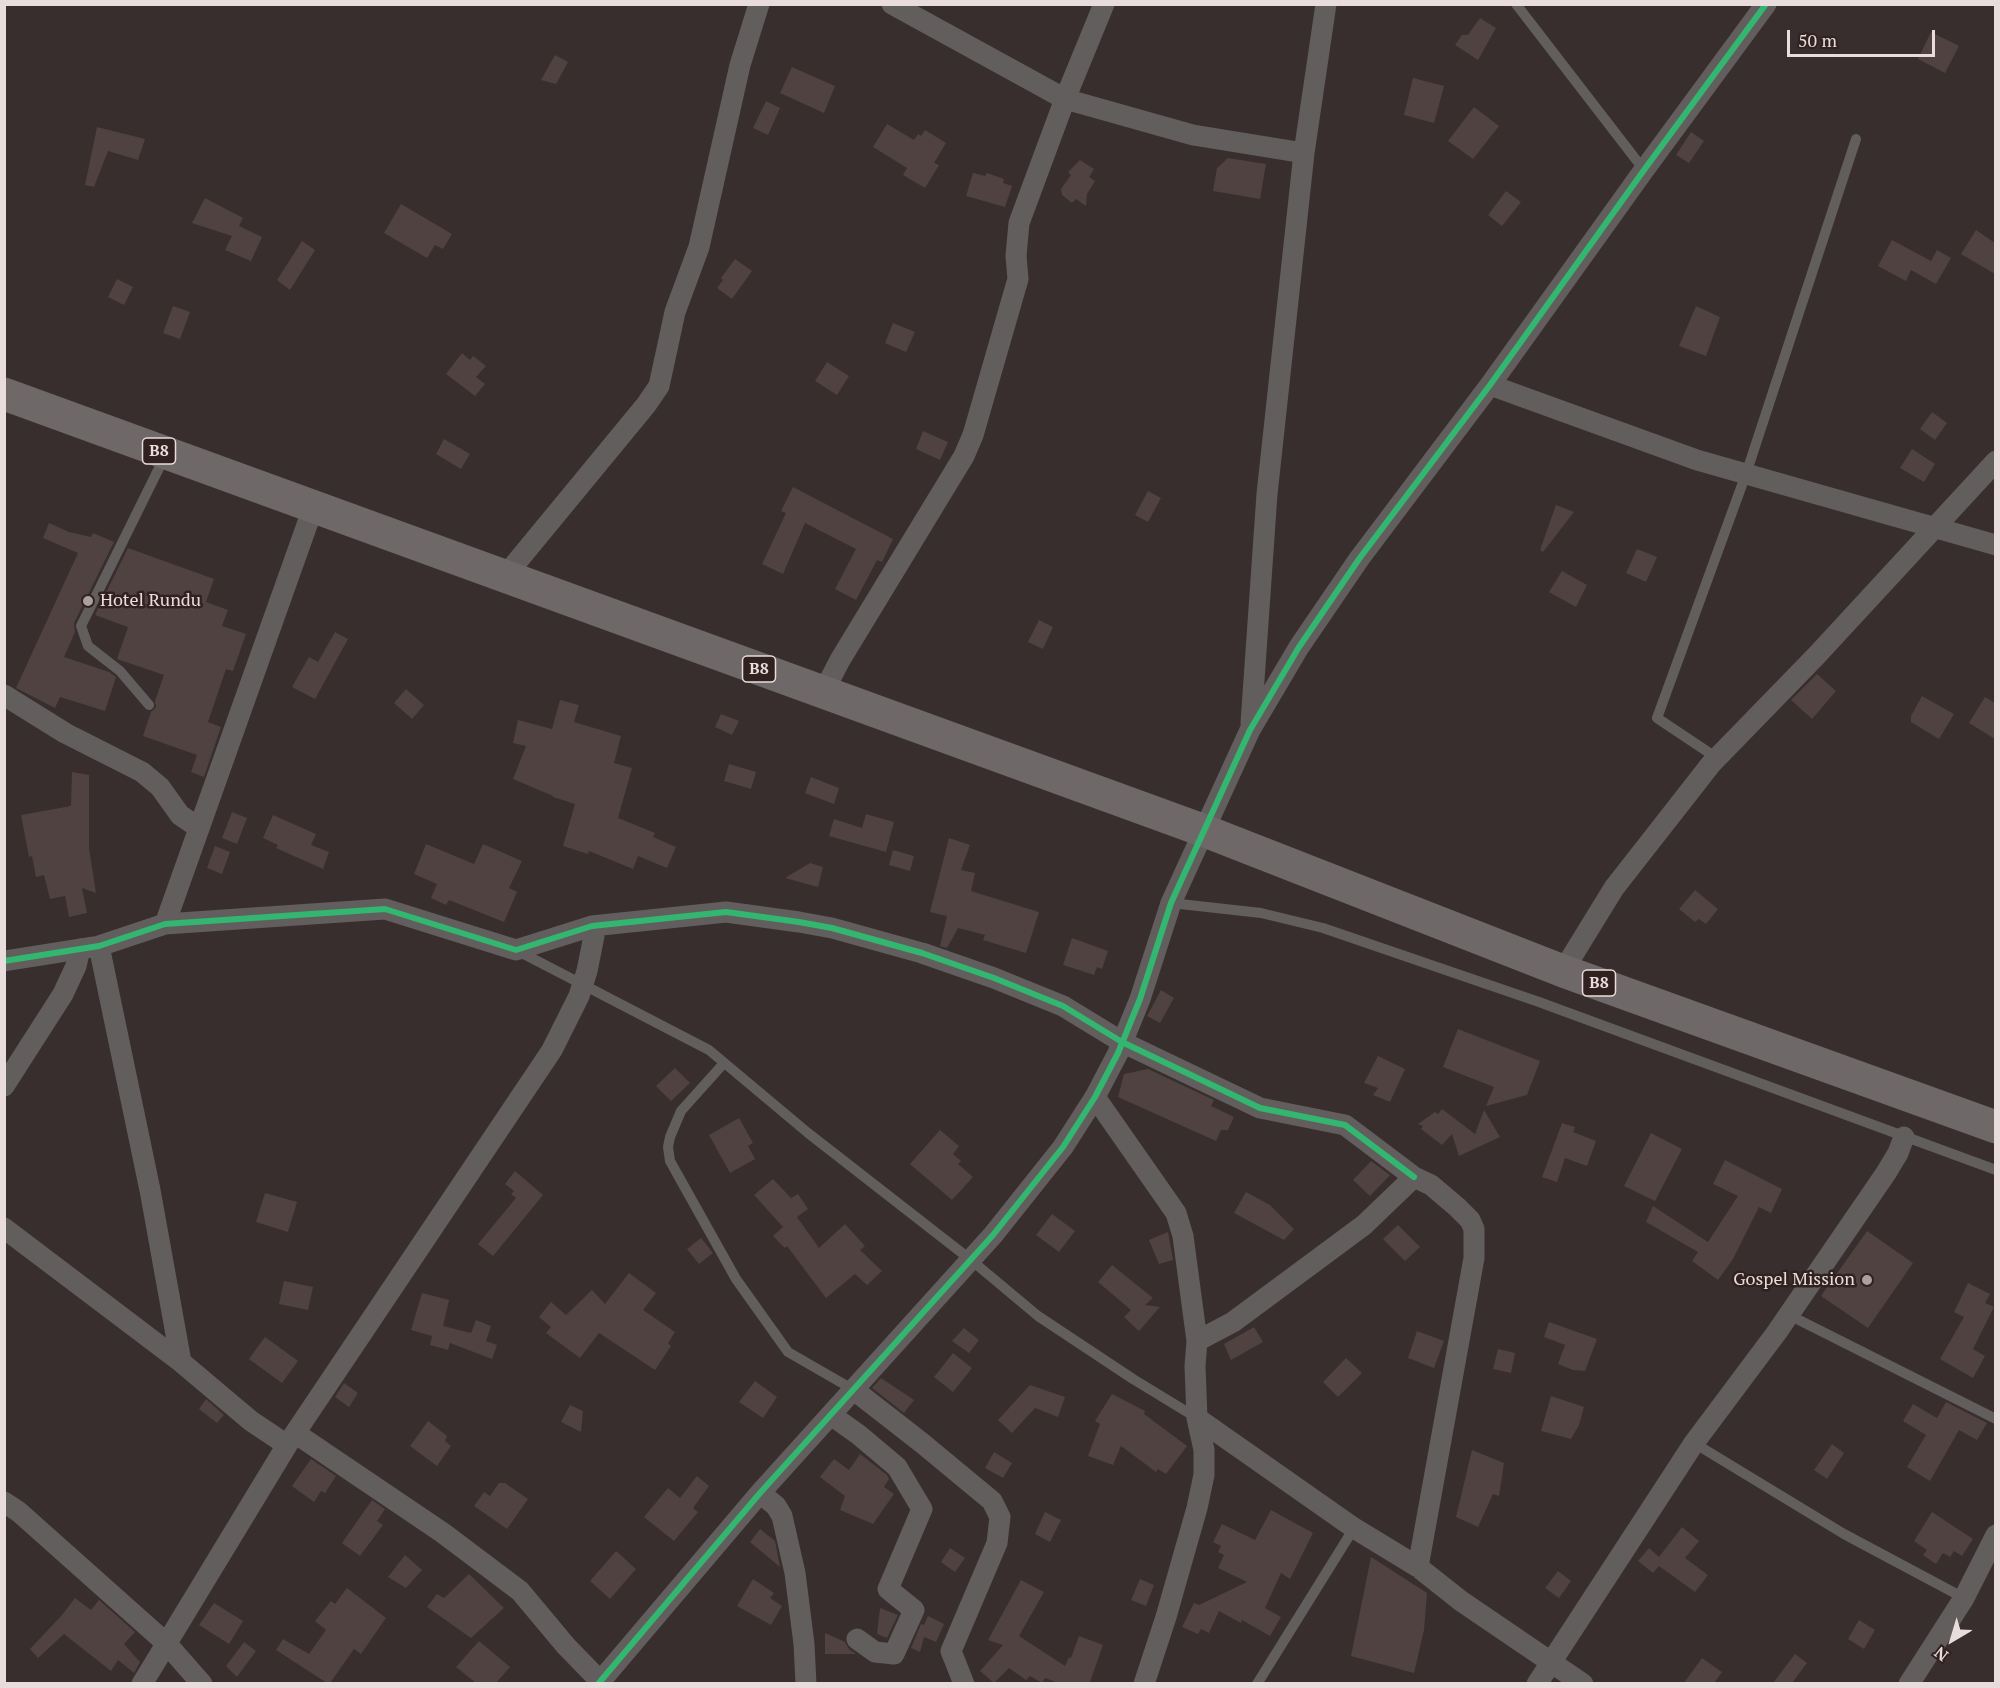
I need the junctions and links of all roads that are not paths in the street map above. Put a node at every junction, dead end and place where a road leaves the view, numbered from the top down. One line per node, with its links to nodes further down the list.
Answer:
1 (759, 4): 19 (street)
2 (892, 4): 7 (street)
3 (1104, 4): 7 (street)
4 (1326, 4): 9 (street)
5 (1516, 4): 10 (lane)
6 (1766, 4): 10 (street)
7 (1065, 99): 9 (street); 20 (street)
8 (1856, 139): 15 (lane)
9 (1304, 153): 23 (street)
10 (1644, 170): 11 (street)
11 (1490, 385): 15 (street); 23 (street)
12 (4, 394): 13 (highway, B8)
13 (166, 453): 16 (highway, B8); 22 (lane)
14 (1995, 461): 17 (street)
15 (1746, 474): 17 (street); 24 (lane)
16 (313, 508): 19 (highway, B8); 25 (street)
17 (1934, 527): 18 (street); 24 (street)
18 (1995, 545)
19 (506, 575): 20 (highway, B8)
20 (823, 693): 26 (highway, B8)
21 (4, 695): 25 (street)
22 (149, 705)
23 (1251, 730): 26 (street)
24 (1717, 758): 33 (street)
25 (200, 828): 28 (street)
26 (1205, 831): 27 (street); 33 (highway, B8)
27 (1172, 903): 35 (street); 40 (lane)
28 (165, 924): 30 (street); 31 (street)
29 (592, 926): 31 (street); 34 (street); 35 (street)
30 (90, 948): 32 (street); 37 (street); 47 (street)
31 (516, 950): 34 (lane)
32 (4, 961)
33 (1563, 970): 39 (highway, B8)
34 (582, 985): 36 (lane); 52 (street)
35 (1122, 1042): 38 (street); 42 (street)
36 (724, 1063): 44 (lane); 48 (lane)
37 (4, 1086)
38 (1095, 1097): 44 (street); 46 (street)
39 (1995, 1127)
40 (1904, 1137): 41 (lane); 45 (street)
41 (1995, 1170)
42 (1414, 1178): 46 (street); 58 (street)
43 (4, 1228): 47 (street)
44 (970, 1260): 48 (street); 50 (lane)
45 (1789, 1315): 51 (lane); 53 (street)
46 (1197, 1341): 50 (street)
47 (181, 1362): 52 (street)
48 (854, 1390): 49 (street); 67 (street)
49 (831, 1415): 54 (street); 60 (street)
50 (1197, 1418): 56 (street); 68 (street)
51 (1995, 1419)
52 (291, 1439): 61 (street); 63 (street)
53 (1694, 1443): 59 (lane); 62 (street)
54 (760, 1493): 63 (street); 66 (street)
55 (4, 1502): 61 (street)
56 (1354, 1528): 58 (street); 69 (lane)
57 (1995, 1535): 59 (street)
58 (1418, 1567): 62 (street)
59 (1964, 1598): 72 (street)
60 (857, 1639)
61 (166, 1643): 64 (street); 65 (street)
62 (1551, 1662): 70 (street); 71 (street)
63 (600, 1682)
64 (142, 1683)
65 (202, 1683)
66 (806, 1683)
67 (964, 1683)
68 (1144, 1683)
69 (1257, 1683)
70 (1537, 1683)
71 (1583, 1683)
72 (1909, 1683)

